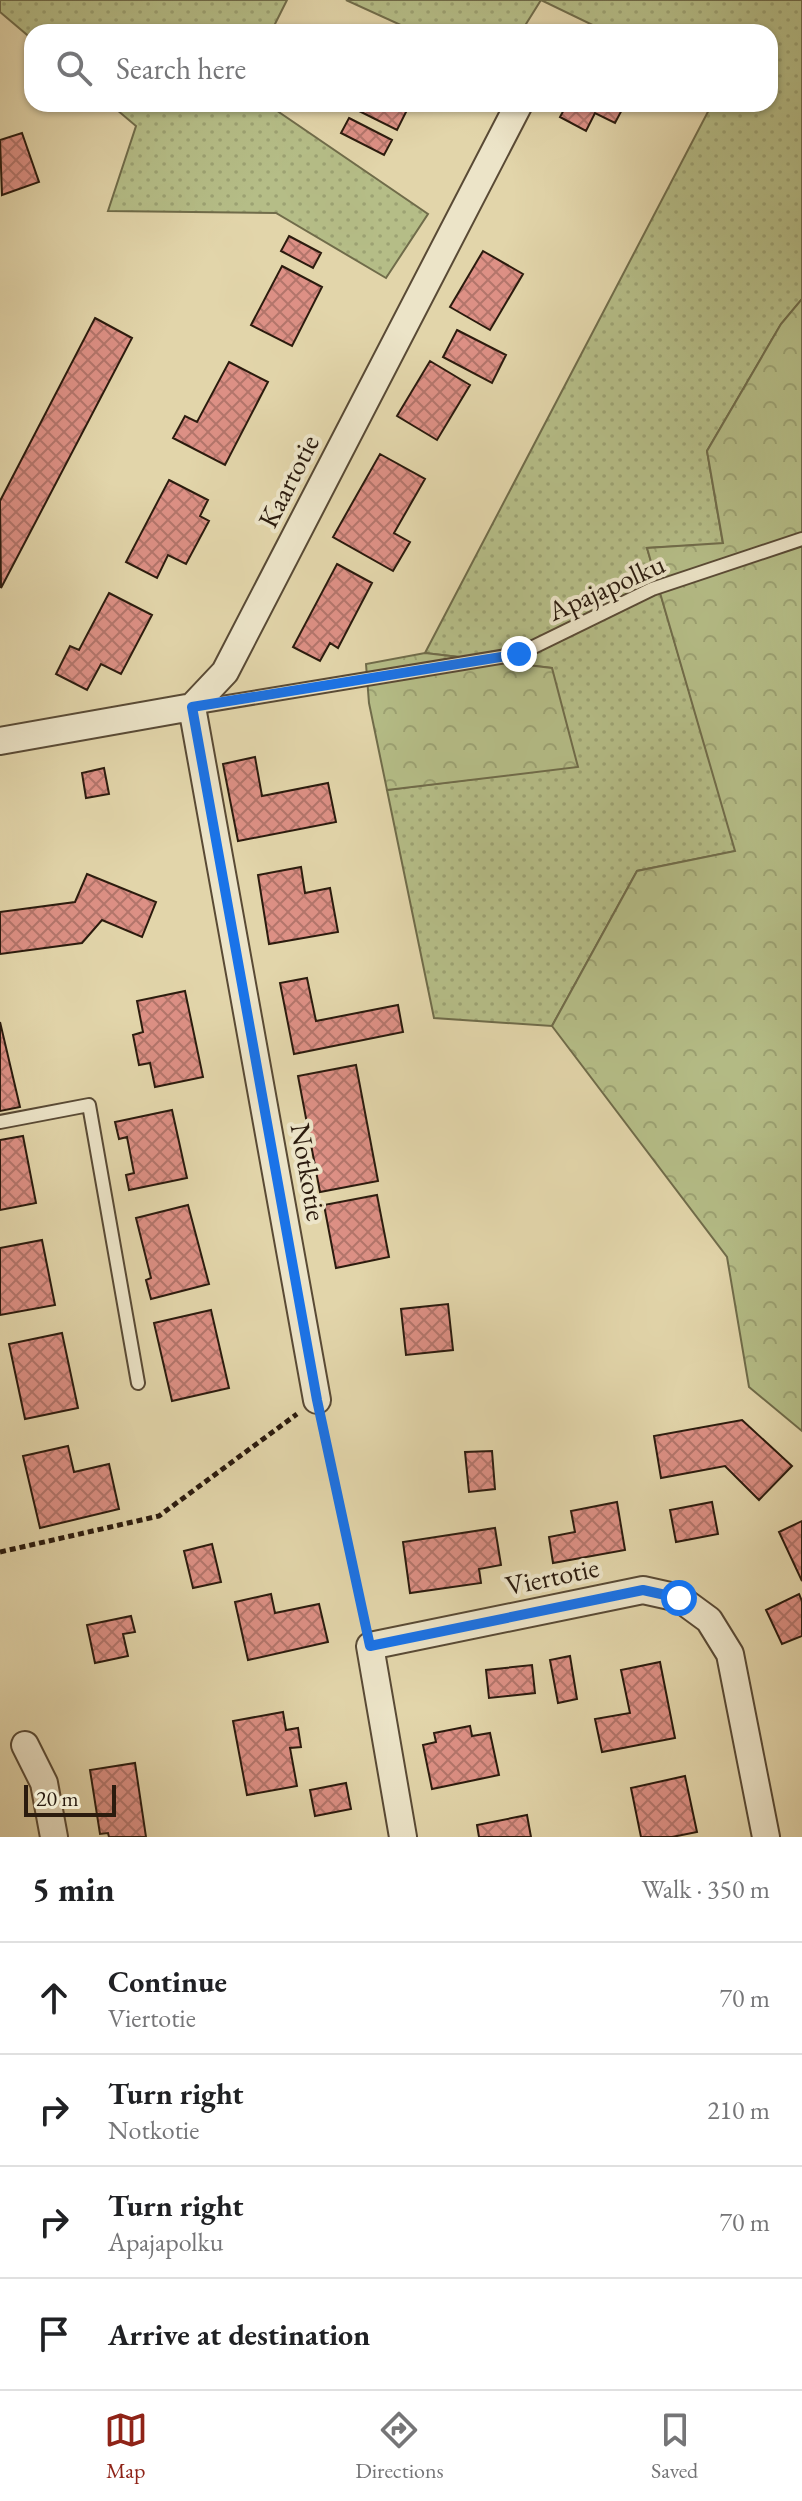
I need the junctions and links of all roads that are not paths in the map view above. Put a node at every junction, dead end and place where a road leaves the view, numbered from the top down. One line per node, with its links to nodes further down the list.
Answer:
1 (515, 112): 3 (street, Kaartotie)
2 (802, 539): 3 (lane, Apajapolku)
3 (192, 707): 4 (street); 7 (street, Notkotie)
4 (0, 741)
5 (0, 1122): 6 (lane)
6 (138, 1383)
7 (317, 1400)
8 (25, 1745): 9 (street)
9 (54, 1837)
10 (403, 1837): 11 (street, Viertotie)
11 (766, 1837)

